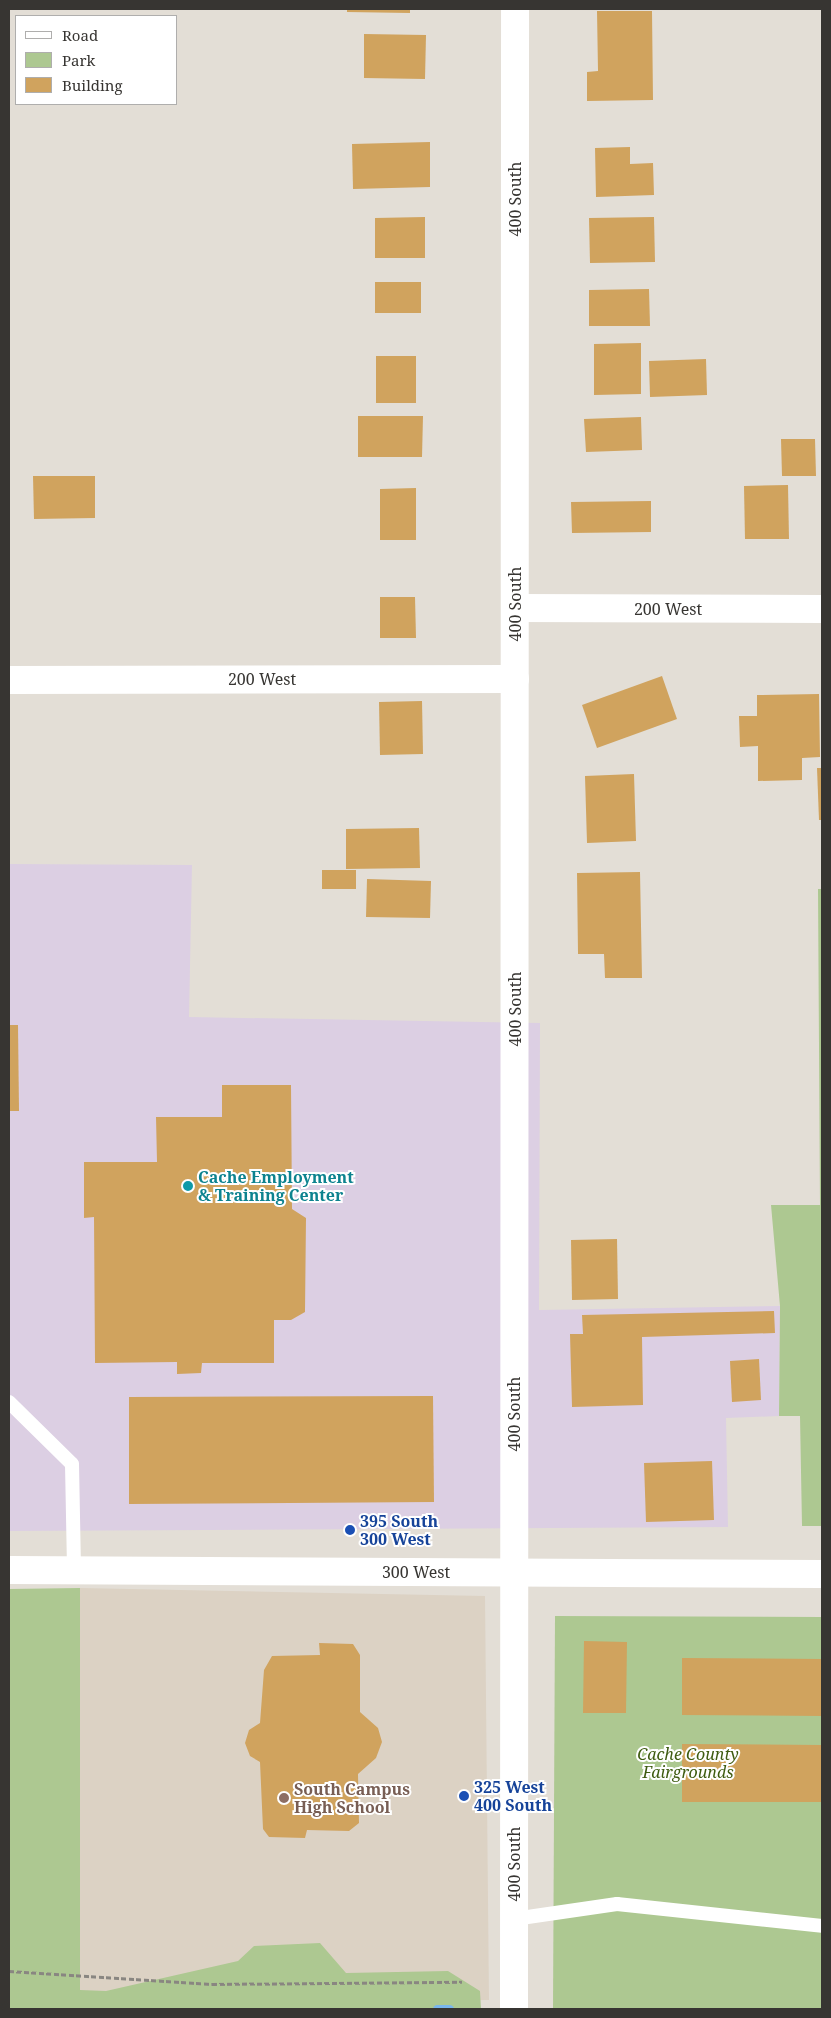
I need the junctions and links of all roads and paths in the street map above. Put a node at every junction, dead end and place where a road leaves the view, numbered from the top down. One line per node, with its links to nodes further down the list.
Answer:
1 (515, 9): 2 (street, 400 South)
2 (514, 608): 3 (street, 200 West); 4 (street, 400 South)
3 (822, 609)
4 (515, 679): 5 (street, 200 West); 9 (street, 400 South)
5 (9, 680)
6 (9, 1402): 8 (lane)
7 (9, 1570): 8 (street, 300 West)
8 (74, 1571): 9 (street, 300 West)
9 (514, 1574): 10 (street, 300 West); 11 (street, 400 South)
10 (822, 1574)
11 (514, 1919): 12 (lane); 15 (street, 400 South)
12 (822, 1926)
13 (9, 1971): 14 (path)
14 (462, 1982)
15 (514, 2009)

